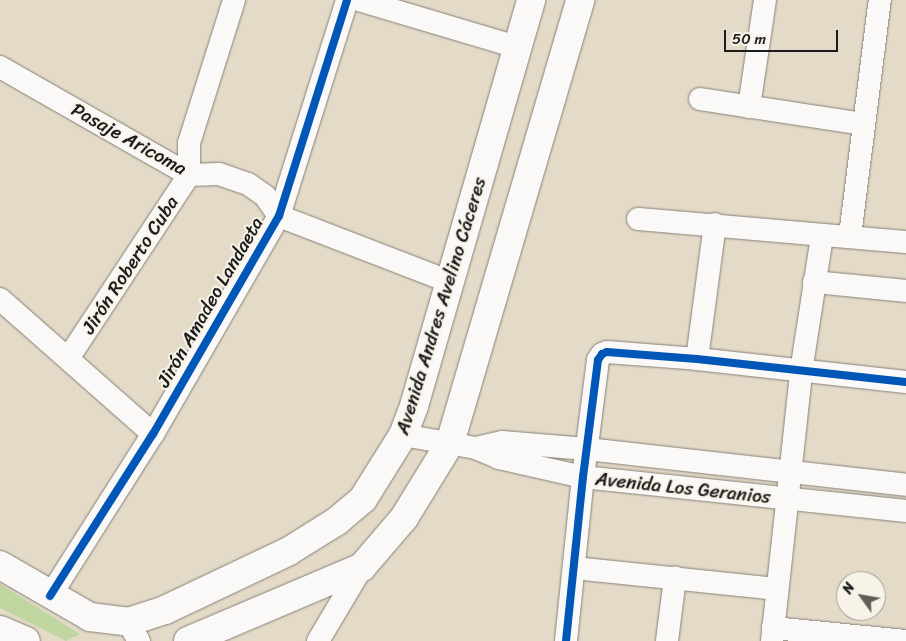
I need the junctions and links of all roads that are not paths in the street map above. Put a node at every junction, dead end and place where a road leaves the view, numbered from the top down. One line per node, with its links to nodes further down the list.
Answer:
1 (234, 0): 13 (street, Jirón Roberto Cuba)
2 (347, 0): 14 (street, Jirón Amadeo Landaeta)
3 (359, 0): 8 (street)
4 (531, 0): 8 (main road, Avenida Andres Avelino Cáceres)
5 (580, 0): 30 (main road)
6 (765, 0): 11 (street)
7 (880, 0): 12 (street)
8 (517, 47): 20 (main road, Avenida Andres Avelino Cáceres)
9 (0, 67): 13 (street, Pasaje Aricoma)
10 (700, 99): 11 (street)
11 (750, 107): 12 (street)
12 (863, 124): 18 (street)
13 (189, 175): 14 (street, Pasaje Aricoma); 24 (street, Jirón Roberto Cuba)
14 (279, 216): 20 (street); 28 (street, Jirón Amadeo Landaeta)
15 (638, 219): 16 (street)
16 (715, 224): 17 (street); 25 (street)
17 (822, 236): 18 (street); 21 (street)
18 (850, 236): 19 (street)
19 (906, 242)
20 (450, 282): 29 (main road, Avenida Andres Avelino Cáceres)
21 (814, 282): 22 (street); 26 (street)
22 (906, 291)
23 (0, 299): 24 (street)
24 (69, 357): 28 (street)
25 (697, 359): 26 (street); 31 (street)
26 (801, 372): 27 (street); 32 (street)
27 (906, 382)
28 (153, 434): 42 (street, Jirón Amadeo Landaeta)
29 (403, 436): 30 (street); 45 (main road, Avenida Andres Avelino Cáceres)
30 (463, 446): 31 (street, Avenida Los Geranios); 33 (street, Avenida Los Geranios); 38 (main road)
31 (587, 449): 32 (street, Avenida Los Geranios); 33 (street)
32 (791, 473): 34 (street, Avenida Los Geranios); 35 (street)
33 (583, 477): 35 (street, Avenida Los Geranios); 39 (street)
34 (906, 485)
35 (786, 499): 36 (street, Avenida Los Geranios); 41 (street)
36 (906, 511)
37 (0, 565): 42 (main road, Avenida Andres Avelino Cáceres)
38 (362, 567): 47 (main road); 48 (street)
39 (574, 568): 40 (street); 49 (street)
40 (675, 578): 41 (street); 50 (street)
41 (776, 589): 44 (street)
42 (50, 596): 45 (main road, Avenida Andres Avelino Cáceres)
43 (0, 630): 46 (main road)
44 (773, 634): 51 (street)
45 (128, 635)
46 (26, 641)
47 (188, 641)
48 (318, 641)
49 (566, 641)
50 (667, 641)
51 (906, 641)

